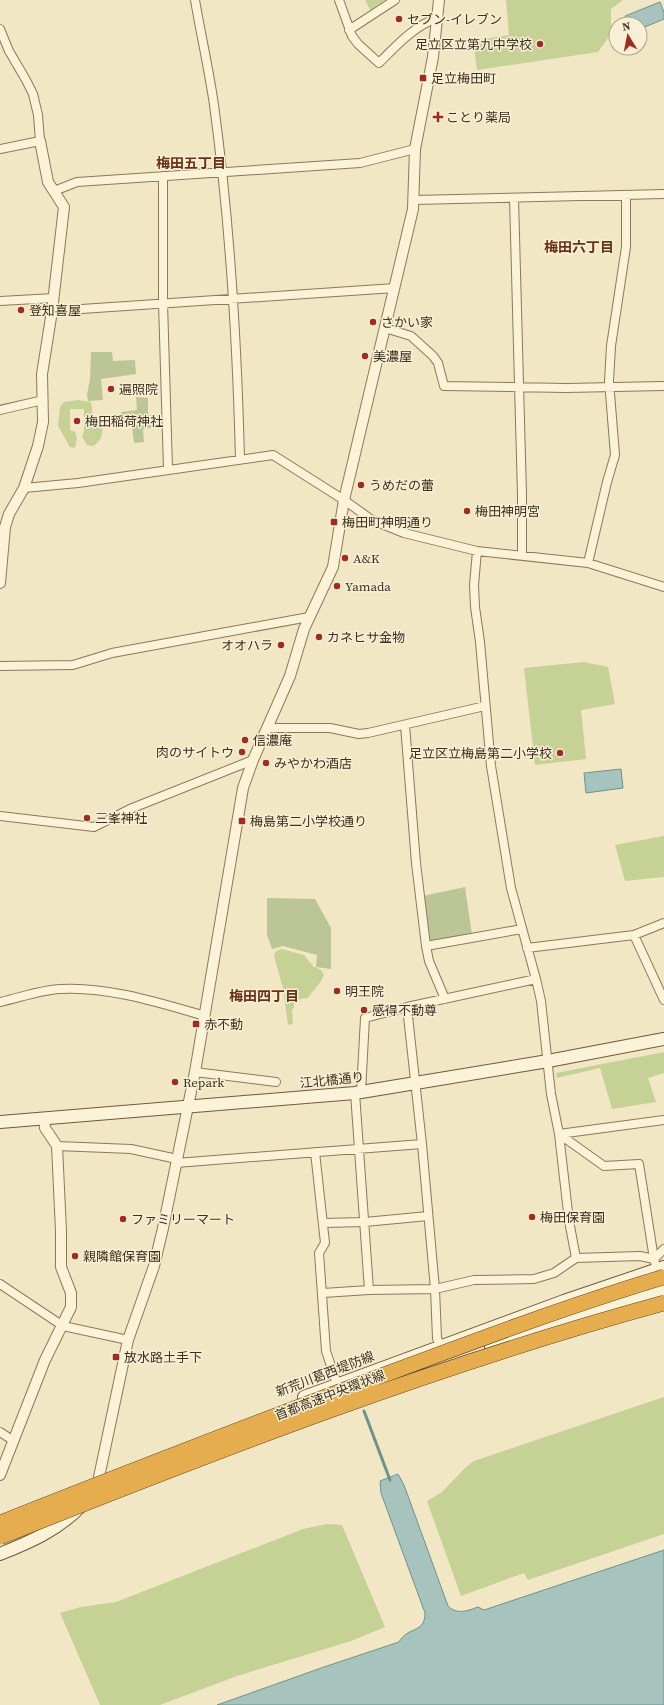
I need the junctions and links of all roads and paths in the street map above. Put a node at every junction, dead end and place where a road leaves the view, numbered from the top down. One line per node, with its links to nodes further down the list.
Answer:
1 (195, 0): 11 (street)
2 (339, 0): 7 (street)
3 (395, 0): 7 (street)
4 (439, 0): 5 (street)
5 (437, 18): 7 (street); 10 (street)
6 (0, 29): 8 (street)
7 (350, 30)
8 (40, 141): 9 (street); 13 (street)
9 (0, 149)
10 (415, 149): 11 (street); 17 (street)
11 (222, 173): 12 (street); 20 (street)
12 (164, 176): 13 (street); 22 (street)
13 (54, 191): 19 (street)
14 (664, 194): 15 (street)
15 (626, 195): 16 (street); 27 (street)
16 (514, 198): 17 (street); 26 (street)
17 (414, 200): 18 (street)
18 (395, 288): 20 (street); 24 (street)
19 (54, 298): 21 (street); 23 (street)
20 (234, 299): 22 (street); 30 (street)
21 (0, 301)
22 (164, 303): 23 (street); 31 (street)
23 (52, 310): 28 (street)
24 (385, 328): 26 (street); 33 (street)
25 (664, 386): 27 (street)
26 (519, 388): 27 (street); 36 (street)
27 (610, 388): 37 (street)
28 (42, 400): 29 (street); 32 (street)
29 (0, 410)
30 (240, 459): 31 (street); 33 (street)
31 (168, 469): 32 (street)
32 (24, 488): 34 (street)
33 (344, 500): 35 (street); 40 (street)
34 (3, 527): 38 (street)
35 (478, 551): 36 (street); 42 (street)
36 (522, 555): 37 (street)
37 (588, 563): 39 (street)
38 (0, 583)
39 (664, 587)
40 (309, 617): 41 (street); 44 (street)
41 (0, 666)
42 (485, 706): 43 (street); 48 (street)
43 (405, 724): 44 (street); 50 (street)
44 (267, 728): 45 (street)
45 (253, 760): 46 (street); 57 (street)
46 (0, 816)
47 (664, 923): 49 (street)
48 (522, 929): 50 (street); 51 (street)
49 (634, 935): 51 (street); 54 (street)
50 (426, 946): 53 (street)
51 (527, 948): 52 (street)
52 (536, 979): 53 (street); 59 (street)
53 (444, 999): 56 (street)
54 (664, 1000)
55 (0, 1002): 57 (street)
56 (407, 1007): 62 (street); 63 (street)
57 (204, 1016): 60 (street)
58 (664, 1039): 59 (main road, 江北橋通り)
59 (548, 1061): 62 (main road, 江北橋通り); 68 (street)
60 (194, 1072): 61 (street); 64 (street)
61 (276, 1082)
62 (416, 1083): 63 (main road, 江北橋通り); 69 (street)
63 (358, 1092): 64 (main road, 江北橋通り); 71 (street)
64 (188, 1107): 65 (main road, 江北橋通り); 73 (street)
65 (44, 1118): 66 (main road, 江北橋通り); 70 (street)
66 (0, 1119)
67 (664, 1120): 68 (street)
68 (559, 1134): 78 (street); 79 (street)
69 (422, 1144): 71 (street); 74 (street)
70 (57, 1146): 73 (street); 84 (street)
71 (358, 1149): 72 (street); 75 (street)
72 (315, 1152): 73 (street); 76 (street)
73 (177, 1161): 85 (street)
74 (428, 1216): 75 (street); 81 (street)
75 (365, 1222): 76 (street); 82 (street)
76 (323, 1223): 83 (street)
77 (664, 1249): 79 (street)
78 (576, 1258): 79 (street); 81 (street)
79 (661, 1279): 86 (main road, 新荒川葛西堤防線); 92 (main road); 94 (highway, 首都高速中央環状線, bridge); 96 (highway, 首都高速中央環状線, bridge)
80 (0, 1284): 84 (street)
81 (436, 1288): 82 (street); 86 (street)
82 (370, 1290): 83 (street)
83 (322, 1293): 87 (street)
84 (63, 1326): 85 (street); 89 (street)
85 (128, 1340): 91 (street)
86 (440, 1346): 87 (main road, 新荒川葛西堤防線)
87 (337, 1384): 91 (main road, 新荒川葛西堤防線)
88 (0, 1432): 89 (street)
89 (14, 1441): 90 (street)
90 (0, 1475)
91 (99, 1477): 92 (main road); 93 (main road, 新荒川葛西堤防線)
92 (90, 1494): 95 (main road); 97 (main road); 98 (main road)
93 (0, 1516)
94 (0, 1523)
95 (0, 1530)
96 (0, 1537)
97 (0, 1545)
98 (0, 1554)

